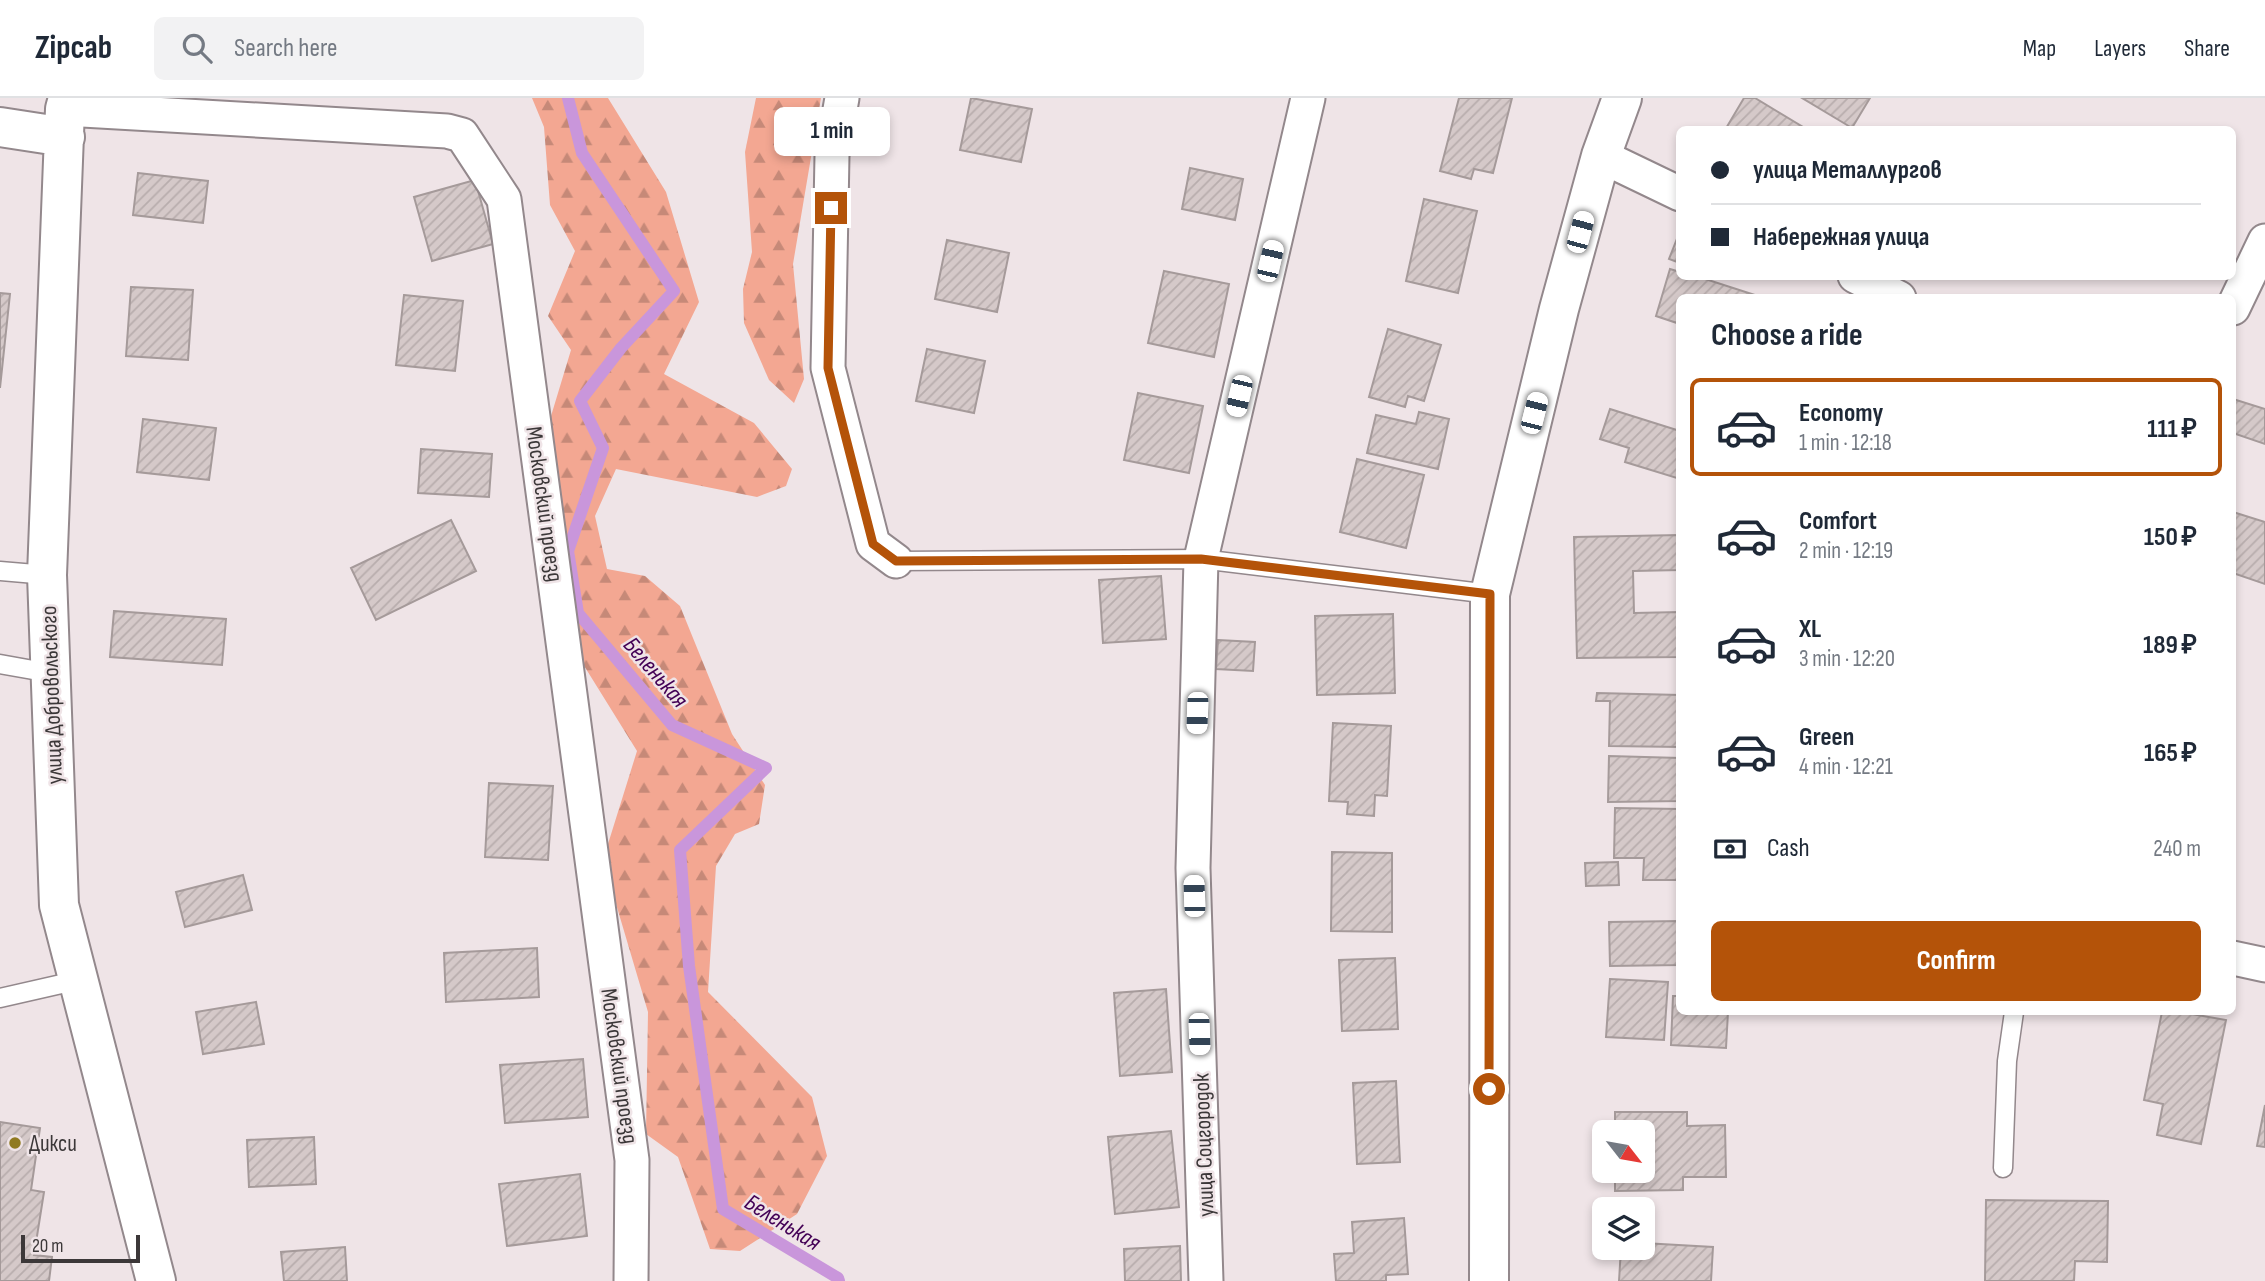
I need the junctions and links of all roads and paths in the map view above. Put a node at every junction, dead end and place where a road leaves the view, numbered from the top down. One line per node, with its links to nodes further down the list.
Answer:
1 (842, 98): 13 (street)
2 (1308, 98): 12 (street, улица Соцгородок)
3 (1622, 98): 6 (street)
4 (66, 115): 5 (street); 15 (street, улица Добровольского); 26 (street, Московский проезд)
5 (0, 127)
6 (1601, 156): 7 (street); 16 (street)
7 (1676, 192)
8 (2265, 241): 11 (street)
9 (1863, 280): 10 (street)
10 (1891, 294)
11 (2236, 302)
12 (1201, 559): 13 (lane); 16 (lane); 27 (street, улица Соцгородок)
13 (896, 561)
14 (0, 571): 15 (lane)
15 (47, 575): 18 (street, улица Добровольского)
16 (1490, 594): 28 (street)
17 (0, 664): 18 (lane)
18 (50, 673): 21 (street, улица Добровольского)
19 (2236, 959): 20 (street)
20 (2265, 965)
21 (79, 980): 22 (lane); 25 (street, улица Добровольского)
22 (0, 998)
23 (2014, 1015): 24 (lane)
24 (2003, 1168)
25 (156, 1281)
26 (631, 1281)
27 (1206, 1281)
28 (1489, 1281)

